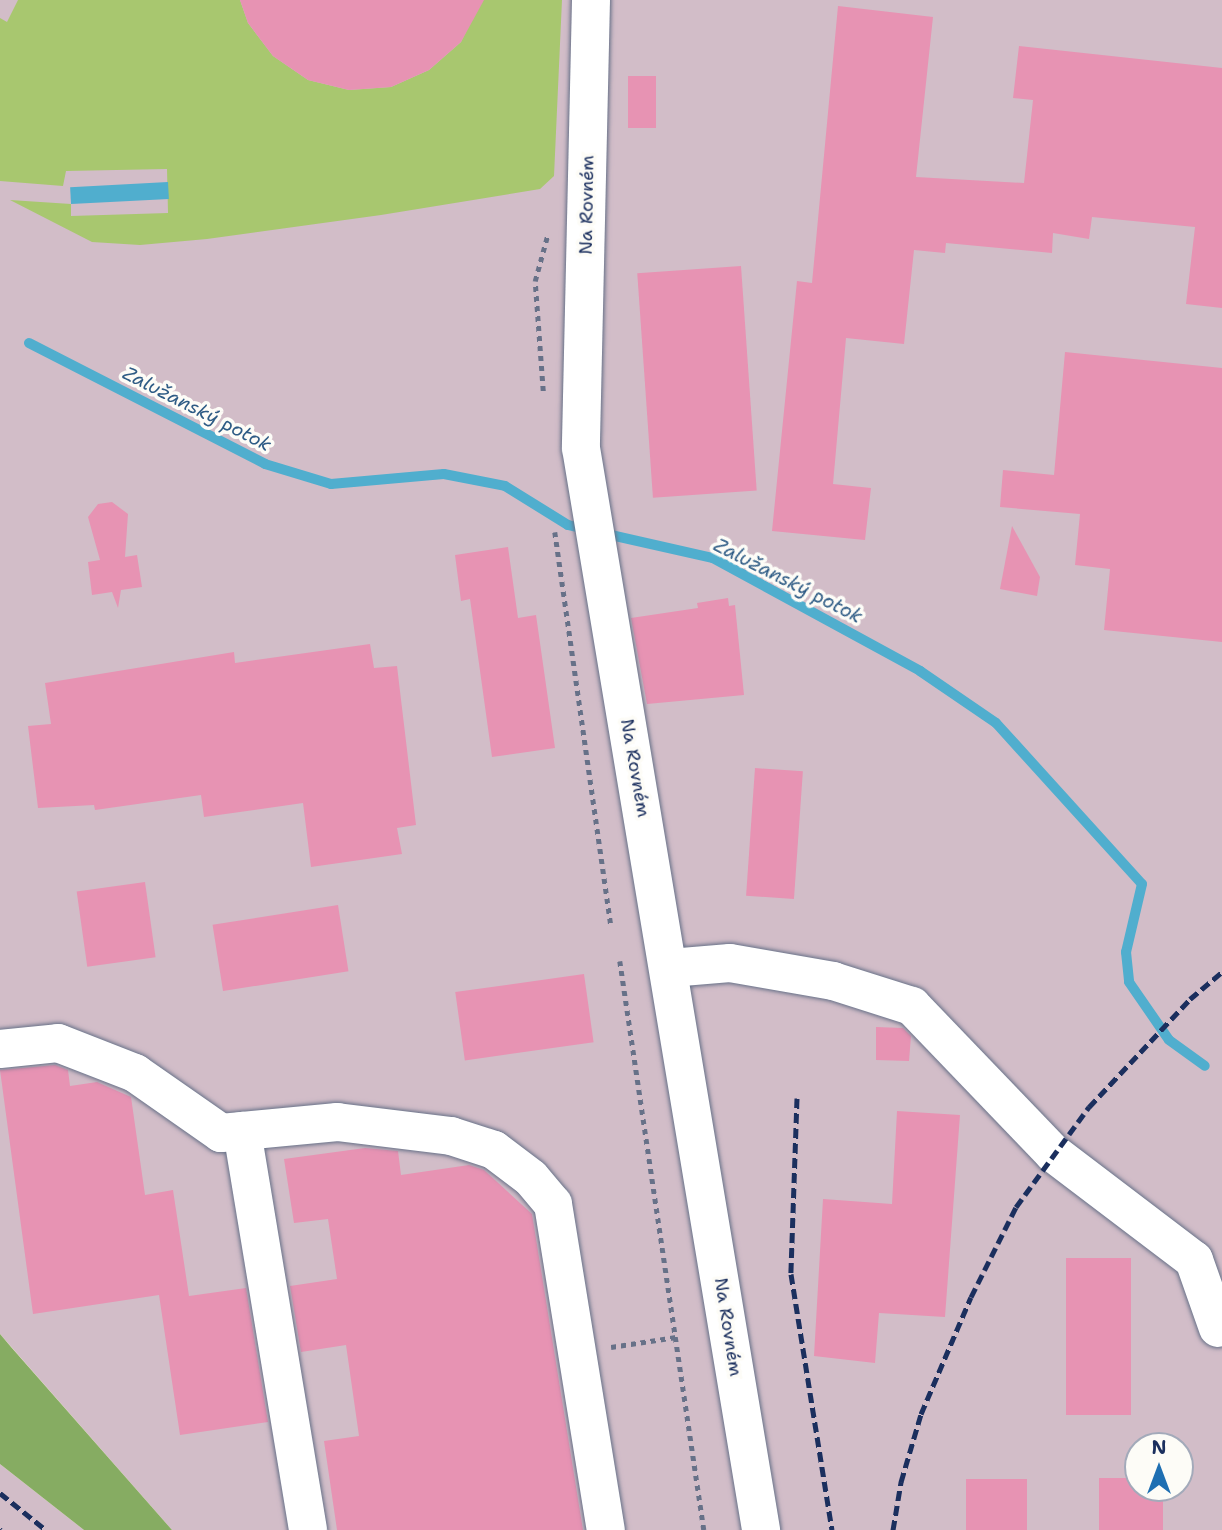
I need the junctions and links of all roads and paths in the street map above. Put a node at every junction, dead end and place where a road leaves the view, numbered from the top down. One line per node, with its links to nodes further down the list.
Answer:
1 (591, 0): 5 (street, Na Rovném)
2 (556, 543): 3 (path)
3 (611, 926)
4 (620, 961): 9 (path)
5 (670, 968): 8 (street); 14 (street, Na Rovném)
6 (0, 1049): 7 (street)
7 (242, 1131): 11 (street); 12 (street)
8 (1218, 1328)
9 (676, 1337): 10 (path); 13 (path)
10 (626, 1344)
11 (308, 1530)
12 (606, 1530)
13 (705, 1530)
14 (761, 1530)

